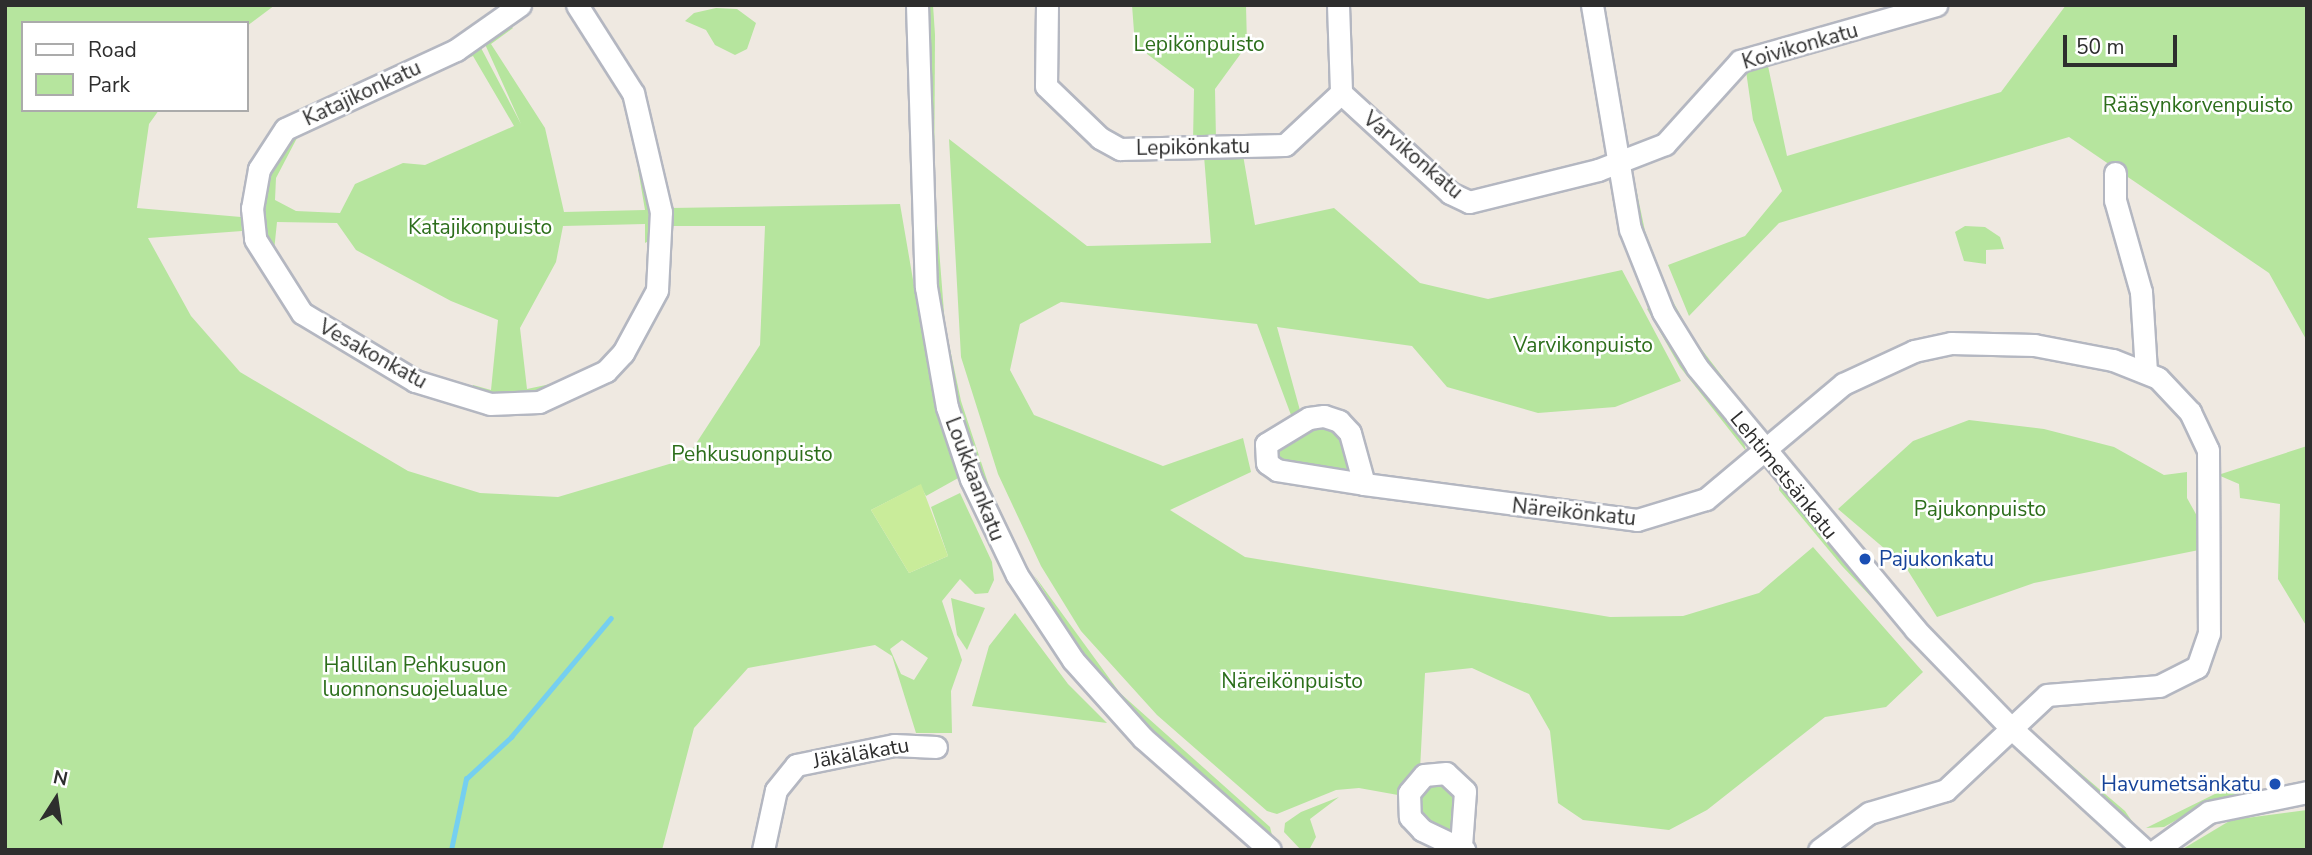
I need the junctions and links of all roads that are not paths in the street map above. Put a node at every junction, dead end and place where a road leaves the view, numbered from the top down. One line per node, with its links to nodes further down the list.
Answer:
1 (520, 5): 11 (street, Katajikonkatu)
2 (577, 5): 11 (street, Vesakonkatu)
3 (917, 5): 19 (street, Loukkaankatu)
4 (1047, 5): 8 (street, Lepikönkatu)
5 (1338, 5): 8 (street)
6 (1592, 5): 9 (street, Lehtimetsänkatu)
7 (1936, 5): 9 (street, Koivikonkatu)
8 (1341, 93): 9 (street, Varvikonkatu)
9 (1616, 162): 13 (street, Lehtimetsänkatu)
10 (2115, 173): 12 (street)
11 (251, 218)
12 (2146, 371): 13 (street); 15 (street)
13 (1765, 453): 14 (street, Näreikönkatu); 15 (street, Lehtimetsänkatu)
14 (1364, 484): 14 (street, Näreikönkatu)
15 (2010, 727): 20 (street); 21 (street, Lehtimetsänkatu)
16 (936, 747): 18 (street, Jäkäläkatu)
17 (2307, 792): 22 (street)
18 (763, 850)
19 (1270, 850)
20 (1819, 850)
21 (2144, 850)
22 (2157, 850)

